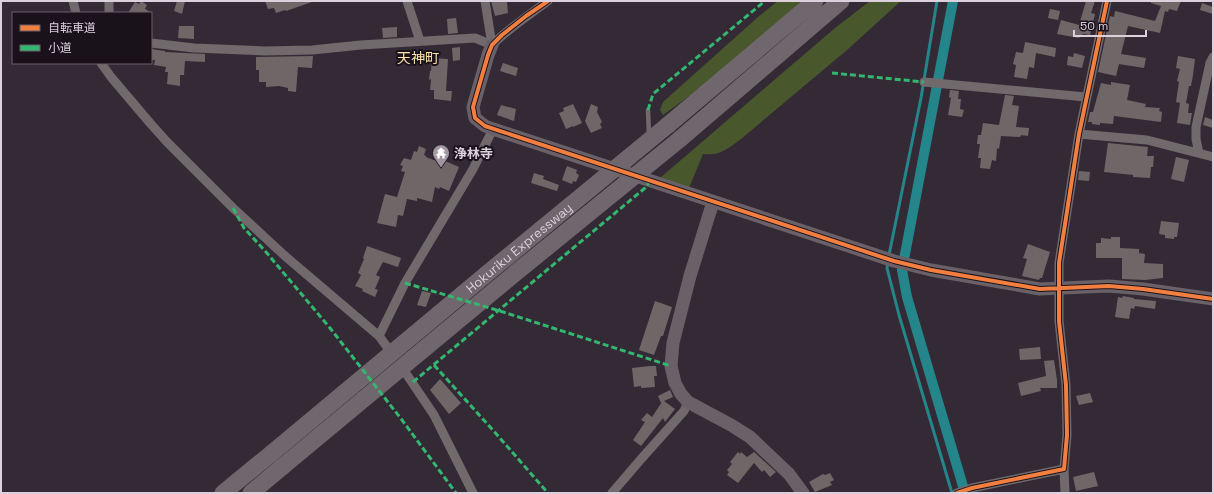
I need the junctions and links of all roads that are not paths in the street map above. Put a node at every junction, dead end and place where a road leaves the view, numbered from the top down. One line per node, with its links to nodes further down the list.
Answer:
1 (73, 1): 9 (street)
2 (108, 1): 10 (street)
3 (407, 1): 11 (street)
4 (485, 1): 13 (street)
5 (548, 1): 13 (street)
6 (815, 1): 32 (highway, Hokuriku Expressway, bridge)
7 (841, 1): 33 (highway, Hokuriku Expressway, bridge)
8 (1107, 1): 17 (street)
9 (76, 12)
10 (109, 12)
11 (420, 41): 12 (street); 13 (street)
12 (152, 43)
13 (492, 45): 19 (street)
14 (1213, 57): 22 (street)
15 (102, 64): 29 (street)
16 (924, 82): 17 (street)
17 (1086, 97): 20 (street)
18 (648, 110): 21 (lane)
19 (493, 129): 25 (street); 29 (street)
20 (1079, 134): 22 (street); 27 (street)
21 (649, 149)
22 (1199, 153): 24 (street)
23 (650, 157): 25 (lane)
24 (1213, 157)
25 (650, 181): 26 (street)
26 (714, 202): 27 (street); 30 (street)
27 (1058, 288): 28 (street); 31 (street)
28 (1213, 298)
29 (378, 336): 34 (street)
30 (688, 402): 35 (street); 36 (street)
31 (1064, 469): 37 (street); 38 (street)
32 (223, 493)
33 (251, 493)
34 (473, 493)
35 (612, 493)
36 (803, 493)
37 (957, 493)
38 (1065, 493)

